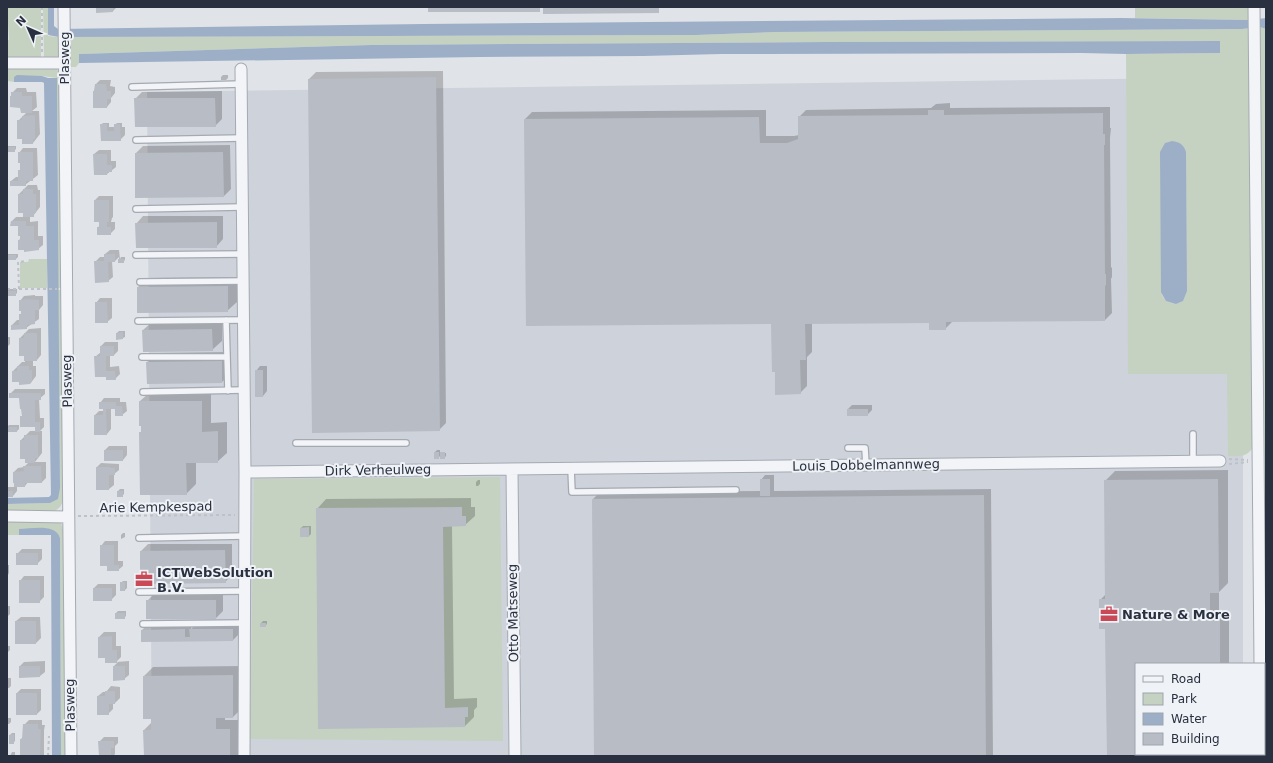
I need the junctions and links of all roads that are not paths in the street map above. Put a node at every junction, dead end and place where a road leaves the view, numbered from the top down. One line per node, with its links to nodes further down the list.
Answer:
1 (64, 7): 4 (street, Plasweg)
2 (1254, 9): 43 (street)
3 (7, 63): 4 (street)
4 (64, 63): 36 (street, Plasweg)
5 (241, 69): 6 (street)
6 (241, 84): 7 (lane); 8 (street)
7 (132, 87)
8 (242, 138): 9 (lane); 10 (street)
9 (136, 140)
10 (242, 207): 11 (lane); 13 (street)
11 (136, 209)
12 (136, 254): 13 (lane)
13 (243, 254): 14 (street)
14 (243, 281): 15 (lane); 17 (street)
15 (140, 282)
16 (226, 320): 17 (lane); 18 (lane); 20 (lane)
17 (243, 320): 21 (street)
18 (138, 321)
19 (142, 357): 20 (lane)
20 (227, 357): 22 (lane)
21 (244, 390): 22 (lane); 33 (street)
22 (228, 391): 23 (lane)
23 (143, 392)
24 (1193, 434): 29 (lane)
25 (296, 443): 26 (lane)
26 (406, 443)
27 (848, 448): 30 (lane)
28 (1220, 461): 29 (street, Louis Dobbelmannweg)
29 (1193, 462): 30 (street, Louis Dobbelmannweg)
30 (866, 465): 31 (street, Louis Dobbelmannweg)
31 (571, 468): 32 (street, Louis Dobbelmannweg); 34 (lane)
32 (512, 469): 33 (street, Dirk Verheulweg); 46 (street, Otto Matseweg)
33 (245, 472): 37 (street)
34 (736, 490)
35 (7, 516): 36 (street)
36 (68, 516): 44 (street, Plasweg)
37 (245, 536): 38 (lane); 39 (street)
38 (139, 538)
39 (245, 591): 40 (lane); 41 (street)
40 (139, 592)
41 (244, 623): 42 (lane); 45 (street)
42 (143, 624)
43 (1260, 663)
44 (70, 756)
45 (244, 756)
46 (515, 756)

